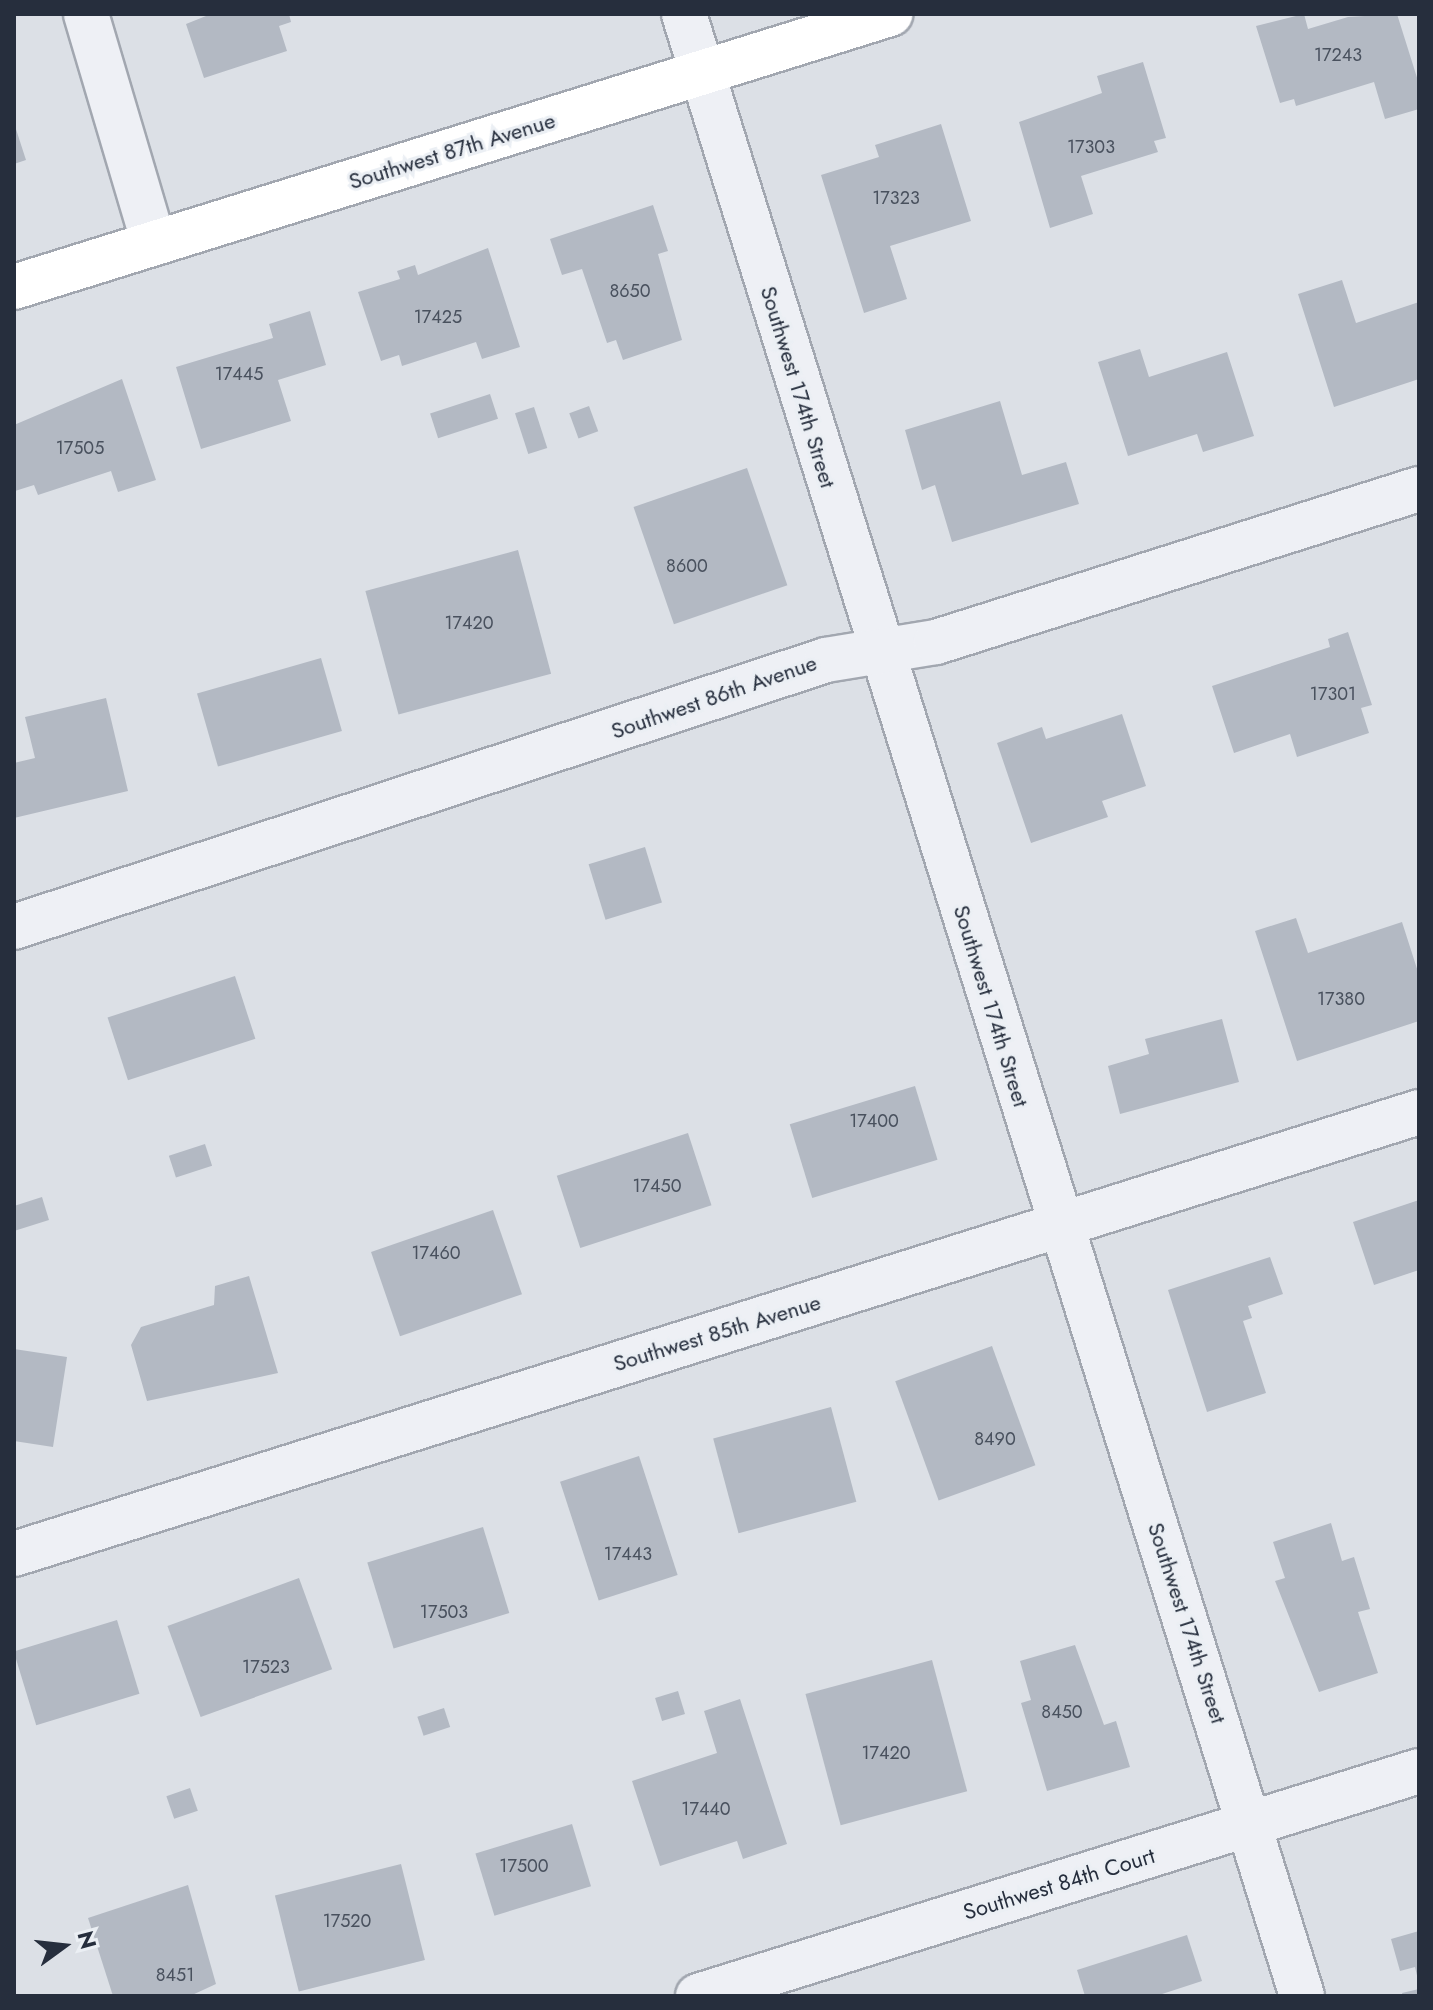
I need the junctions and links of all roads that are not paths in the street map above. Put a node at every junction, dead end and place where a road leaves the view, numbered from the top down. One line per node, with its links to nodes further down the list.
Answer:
1 (86, 14): 5 (street)
2 (684, 14): 4 (street, Southwest 174th Street)
3 (890, 14): 4 (street, Southwest 87th Avenue)
4 (703, 72): 5 (street, Southwest 87th Avenue); 8 (street, Southwest 174th Street)
5 (154, 243): 6 (street, Southwest 87th Avenue)
6 (14, 287)
7 (1419, 489): 8 (street, Southwest 86th Avenue)
8 (879, 649): 9 (street, Southwest 86th Avenue); 11 (street, Southwest 174th Street)
9 (14, 927)
10 (1419, 1112): 11 (street, Southwest 85th Avenue)
11 (1060, 1225): 12 (street, Southwest 85th Avenue); 14 (street, Southwest 174th Street)
12 (14, 1554)
13 (1419, 1771): 14 (street, Southwest 84th Court)
14 (1249, 1824): 15 (street, Southwest 84th Court); 16 (street, Southwest 174th Street)
15 (698, 1996)
16 (1302, 1996)

